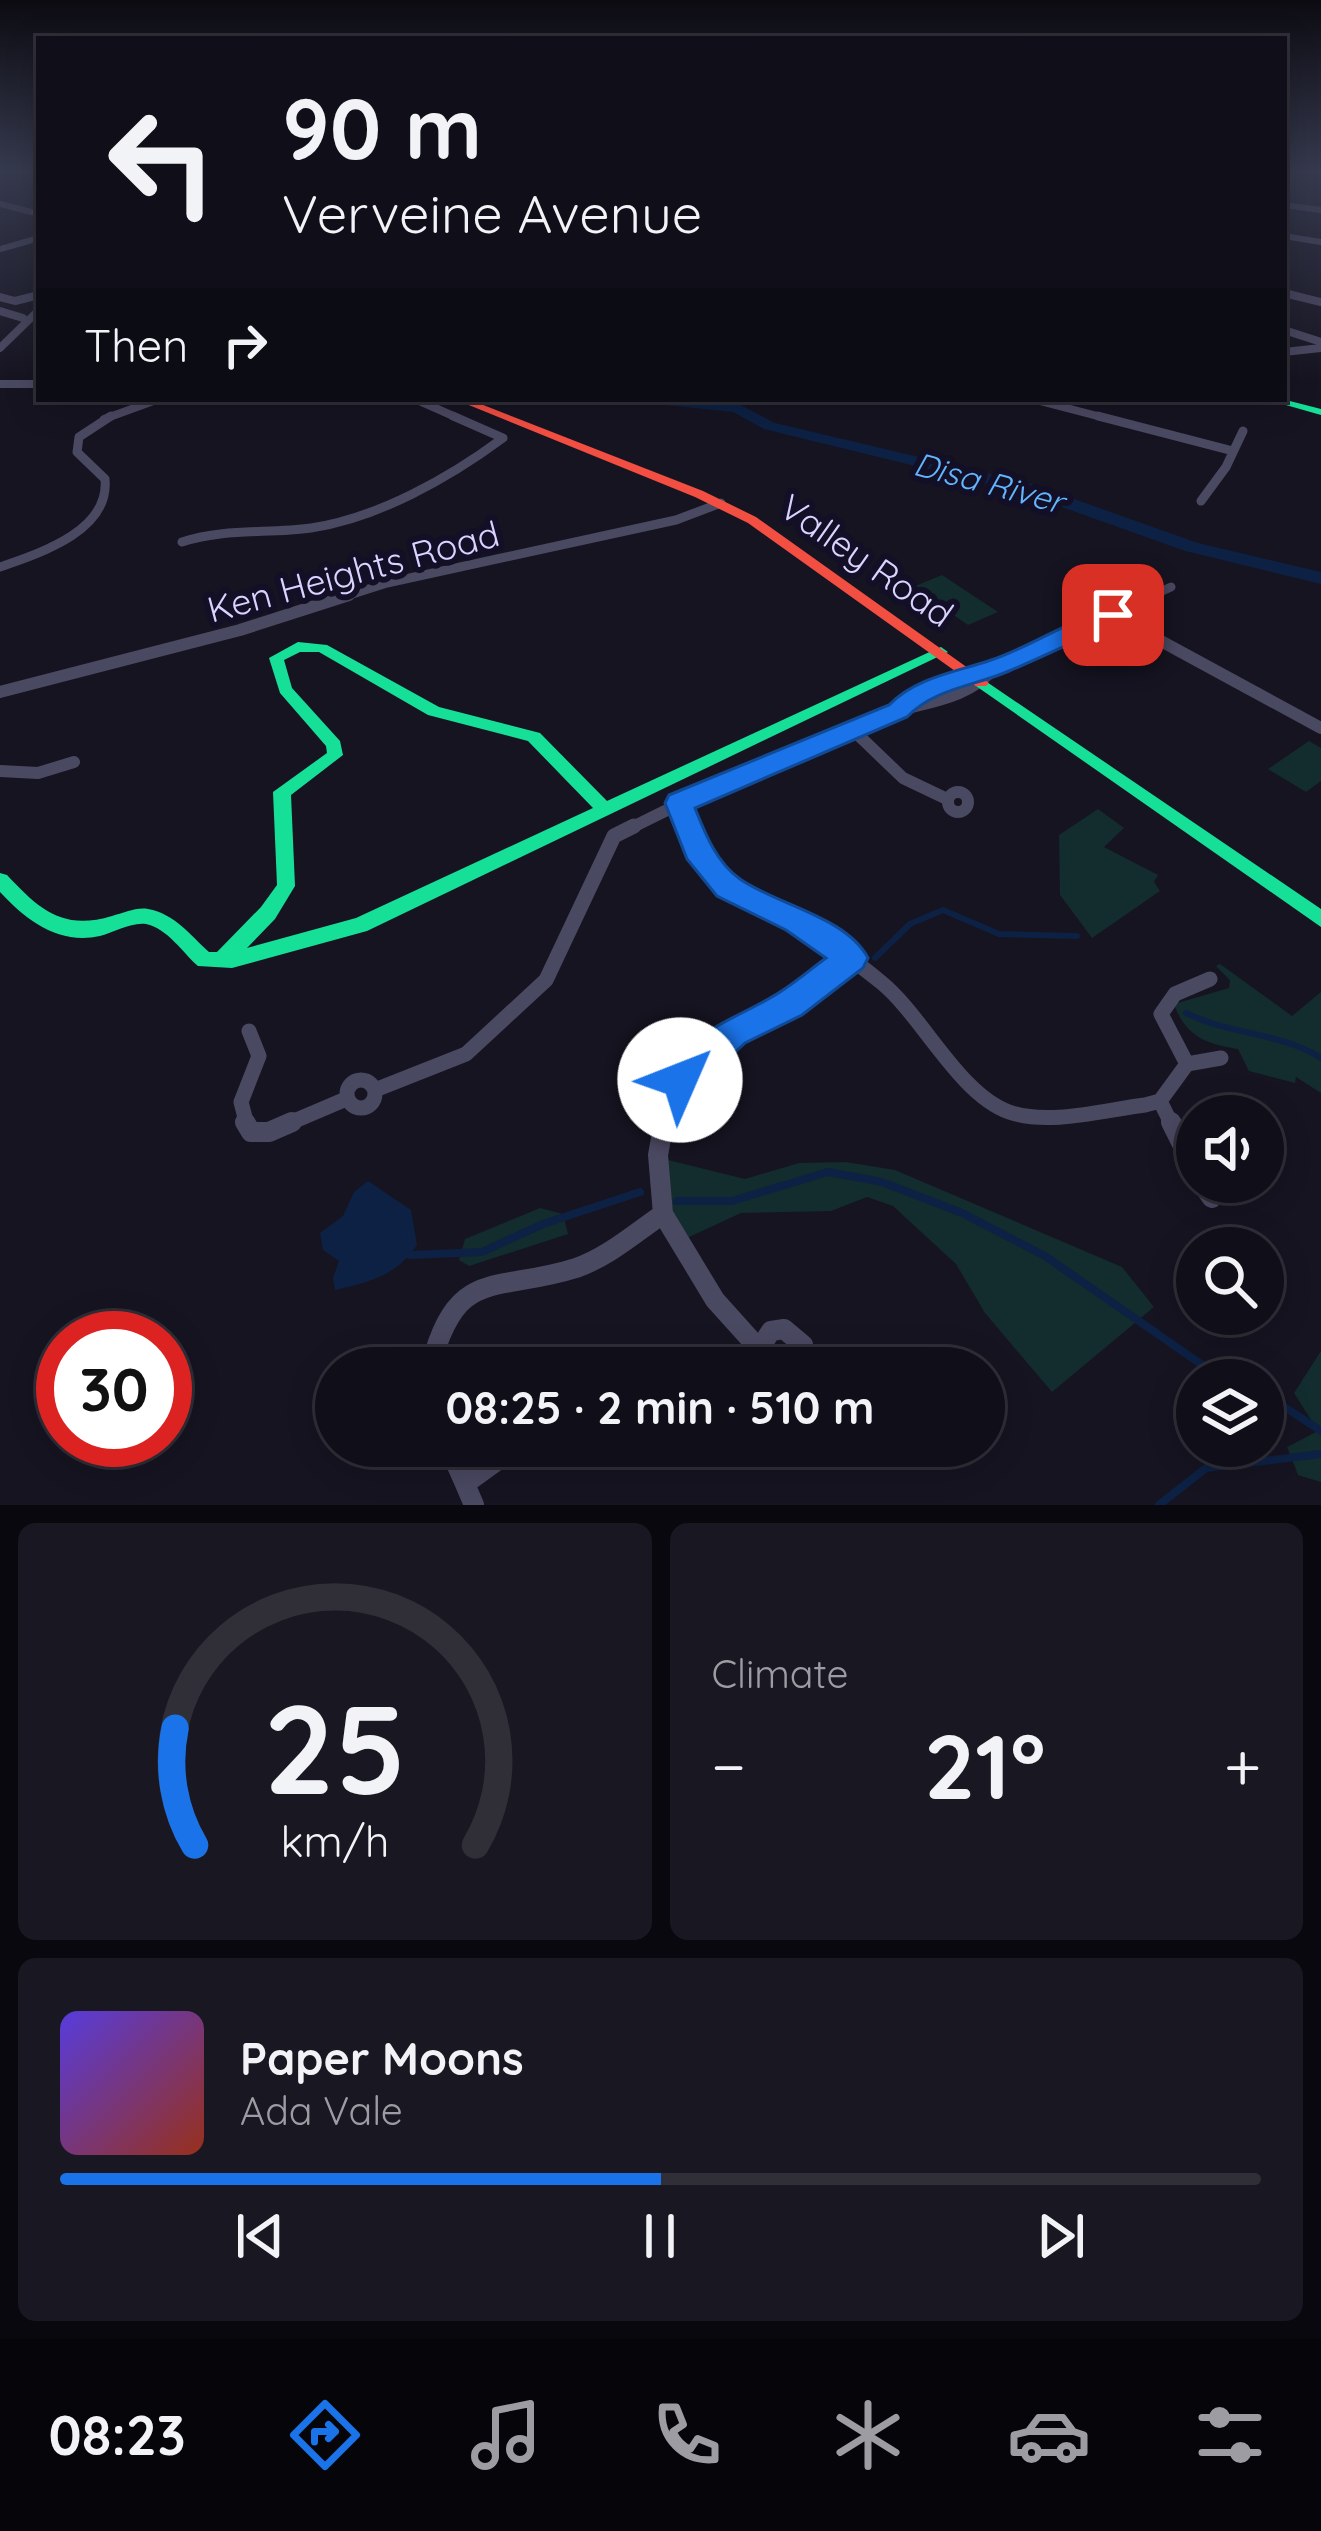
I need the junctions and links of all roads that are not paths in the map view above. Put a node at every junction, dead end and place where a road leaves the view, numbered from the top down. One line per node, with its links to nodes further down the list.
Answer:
1 (31, 240): 2 (street)
2 (0, 249)
3 (1287, 294): 6 (street)
4 (36, 296): 5 (street)
5 (0, 297)
6 (1321, 302)
7 (0, 311): 9 (street)
8 (36, 312): 9 (street)
9 (23, 318): 12 (street)
10 (1287, 331): 11 (street)
11 (1321, 345): 13 (street)
12 (0, 348)
13 (1287, 351)
14 (36, 384): 15 (street)
15 (0, 385)
16 (150, 402): 27 (street)
17 (422, 402): 26 (street)
18 (467, 402): 25 (street, Valley Road)
19 (1044, 402): 23 (street)
20 (1282, 402): 21 (street)
21 (1321, 412)
22 (1243, 431): 23 (street)
23 (1233, 451): 24 (street)
24 (1201, 501)
25 (721, 503): 30 (street, Valley Road); 33 (street, Ken Heights Road)
26 (182, 542)
27 (0, 567)
28 (1171, 587): 29 (street)
29 (1113, 615): 31 (street); 36 (street)
30 (940, 652): 31 (street, Valley Road); 42 (street)
31 (981, 674): 32 (street); 34 (street); 44 (street, Valley Road)
32 (935, 687): 34 (street); 35 (street)
33 (0, 692)
34 (954, 696): 35 (street)
35 (898, 711): 37 (street)
36 (1321, 728)
37 (852, 729): 40 (street); 41 (street)
38 (74, 762): 39 (street)
39 (0, 771)
40 (947, 799)
41 (679, 803): 45 (street); 48 (street)
42 (605, 810): 46 (street); 46 (street)
43 (0, 880): 46 (street)
44 (1321, 919)
45 (851, 958): 51 (street); 53 (street)
46 (221, 961)
47 (1210, 979): 50 (street)
48 (249, 1031)
49 (1221, 1058): 50 (street)
50 (1186, 1064): 51 (street)
51 (1160, 1101): 52 (street)
52 (1176, 1133)
53 (663, 1214): 54 (street); 55 (street)
54 (437, 1347)
55 (754, 1347)
56 (767, 1347): 57 (street)
57 (803, 1347)
58 (496, 1467): 59 (street)
59 (470, 1494)

